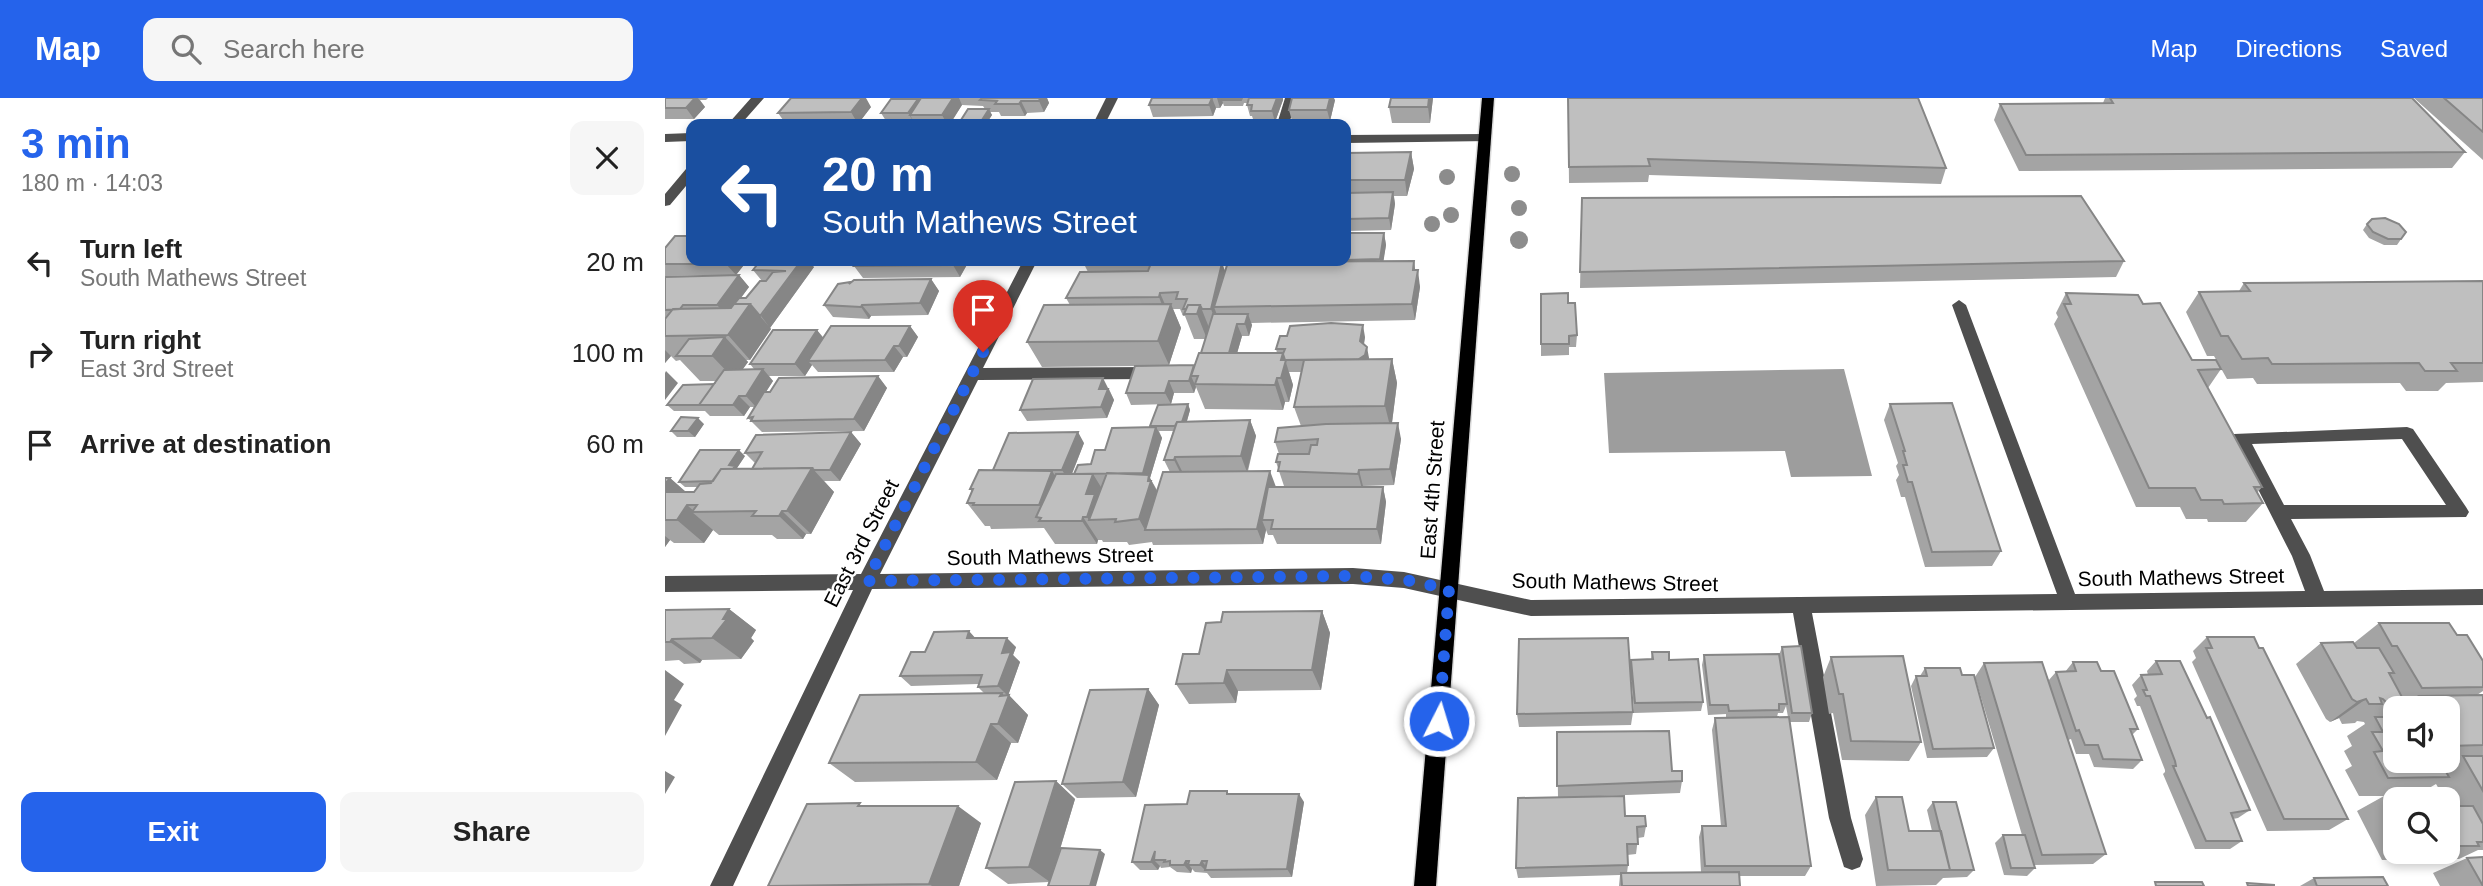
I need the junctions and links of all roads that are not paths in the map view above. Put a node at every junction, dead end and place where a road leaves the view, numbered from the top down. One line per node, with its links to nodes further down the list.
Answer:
1 (758, 98): 5 (street)
2 (1112, 98): 6 (street)
3 (1291, 98): 7 (street)
4 (1488, 98): 10 (main road, East 4th Street)
5 (739, 119)
6 (1102, 119)
7 (1285, 119)
8 (686, 137): 9 (street)
9 (665, 138)
10 (1485, 138): 11 (street); 21 (main road, East 4th Street)
11 (1351, 139)
12 (686, 178): 13 (street)
13 (665, 202)
14 (1027, 266): 17 (street, East 3rd Street)
15 (1959, 305): 24 (street)
16 (1159, 373): 17 (street)
17 (972, 374): 19 (street, East 3rd Street)
18 (2279, 512): 18 (street); 23 (street)
19 (867, 581): 20 (street, South Mathews Street); 21 (street, South Mathews Street); 27 (street, East 3rd Street)
20 (665, 584)
21 (1449, 589): 25 (street, South Mathews Street); 28 (main road, East 4th Street)
22 (2483, 597): 23 (street, South Mathews Street)
23 (2318, 598): 24 (street, South Mathews Street)
24 (2069, 601): 25 (street, South Mathews Street)
25 (1801, 605): 26 (street)
26 (1852, 859)
27 (721, 886)
28 (1425, 886)

